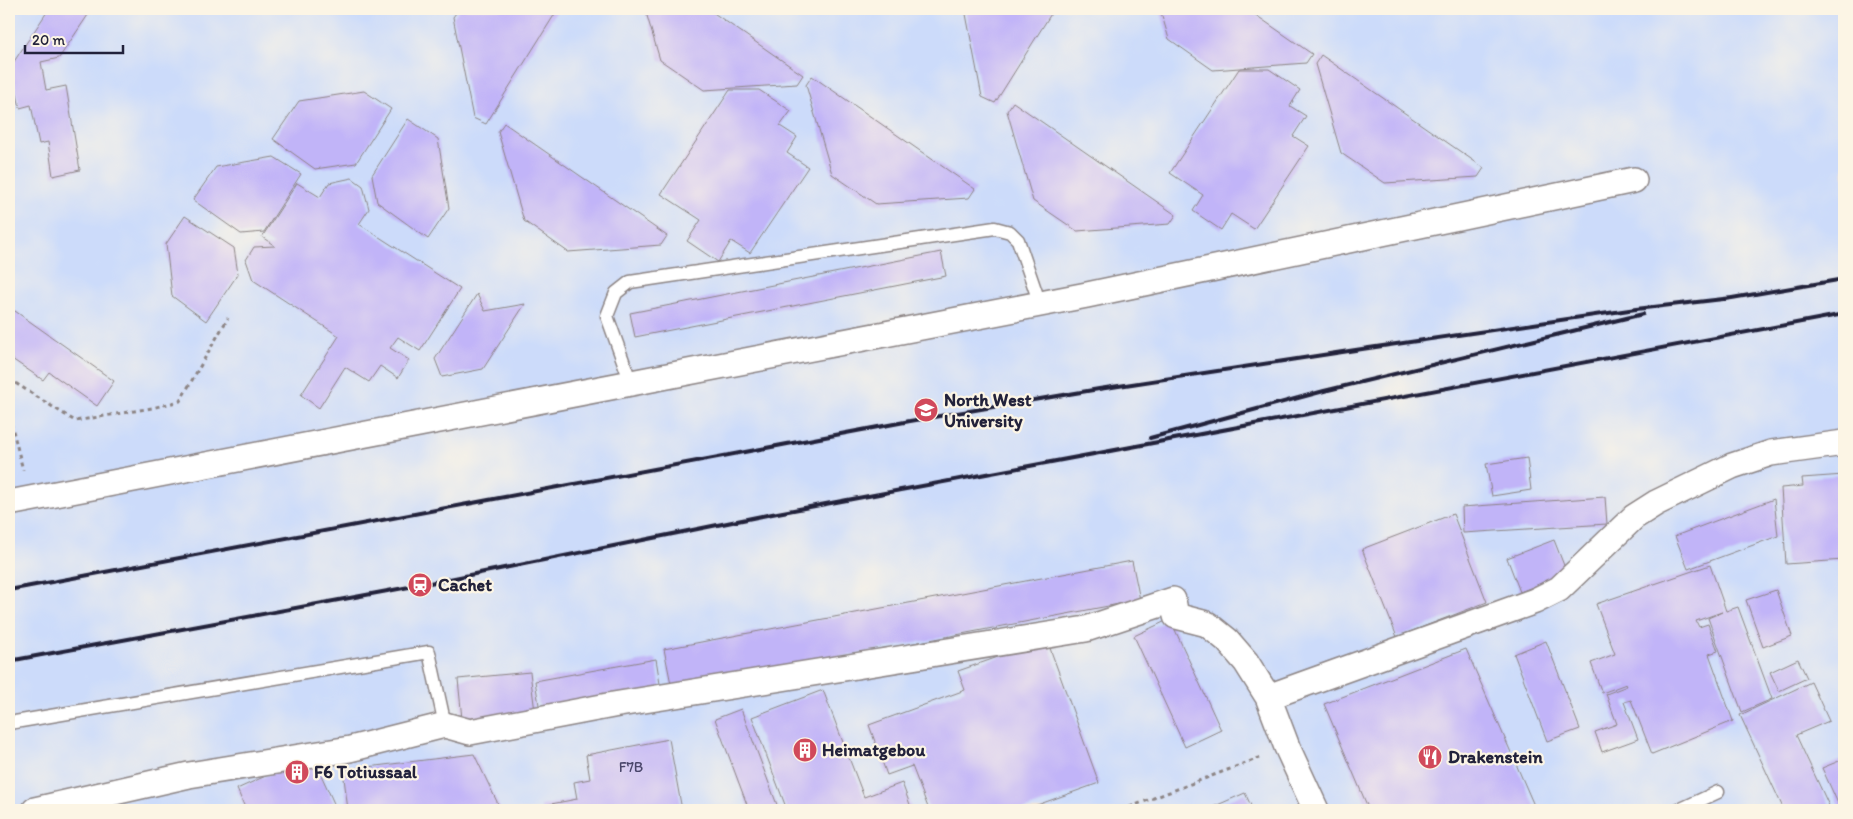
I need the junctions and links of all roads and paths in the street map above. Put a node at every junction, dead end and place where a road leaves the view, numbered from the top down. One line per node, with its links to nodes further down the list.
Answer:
1 (1634, 180): 2 (street)
2 (1040, 304): 5 (street); 5 (lane)
3 (228, 318): 4 (path)
4 (9, 379)
5 (631, 383): 9 (street)
6 (9, 414): 8 (path)
7 (1844, 443): 10 (street)
8 (25, 478)
9 (9, 503)
10 (1268, 696): 12 (street); 13 (street)
11 (9, 722): 12 (lane)
12 (445, 725): 15 (street)
13 (1286, 747): 16 (path); 17 (street)
14 (1718, 792): 18 (lane)
15 (35, 810)
16 (1122, 810)
17 (1316, 810)
18 (1679, 810)

